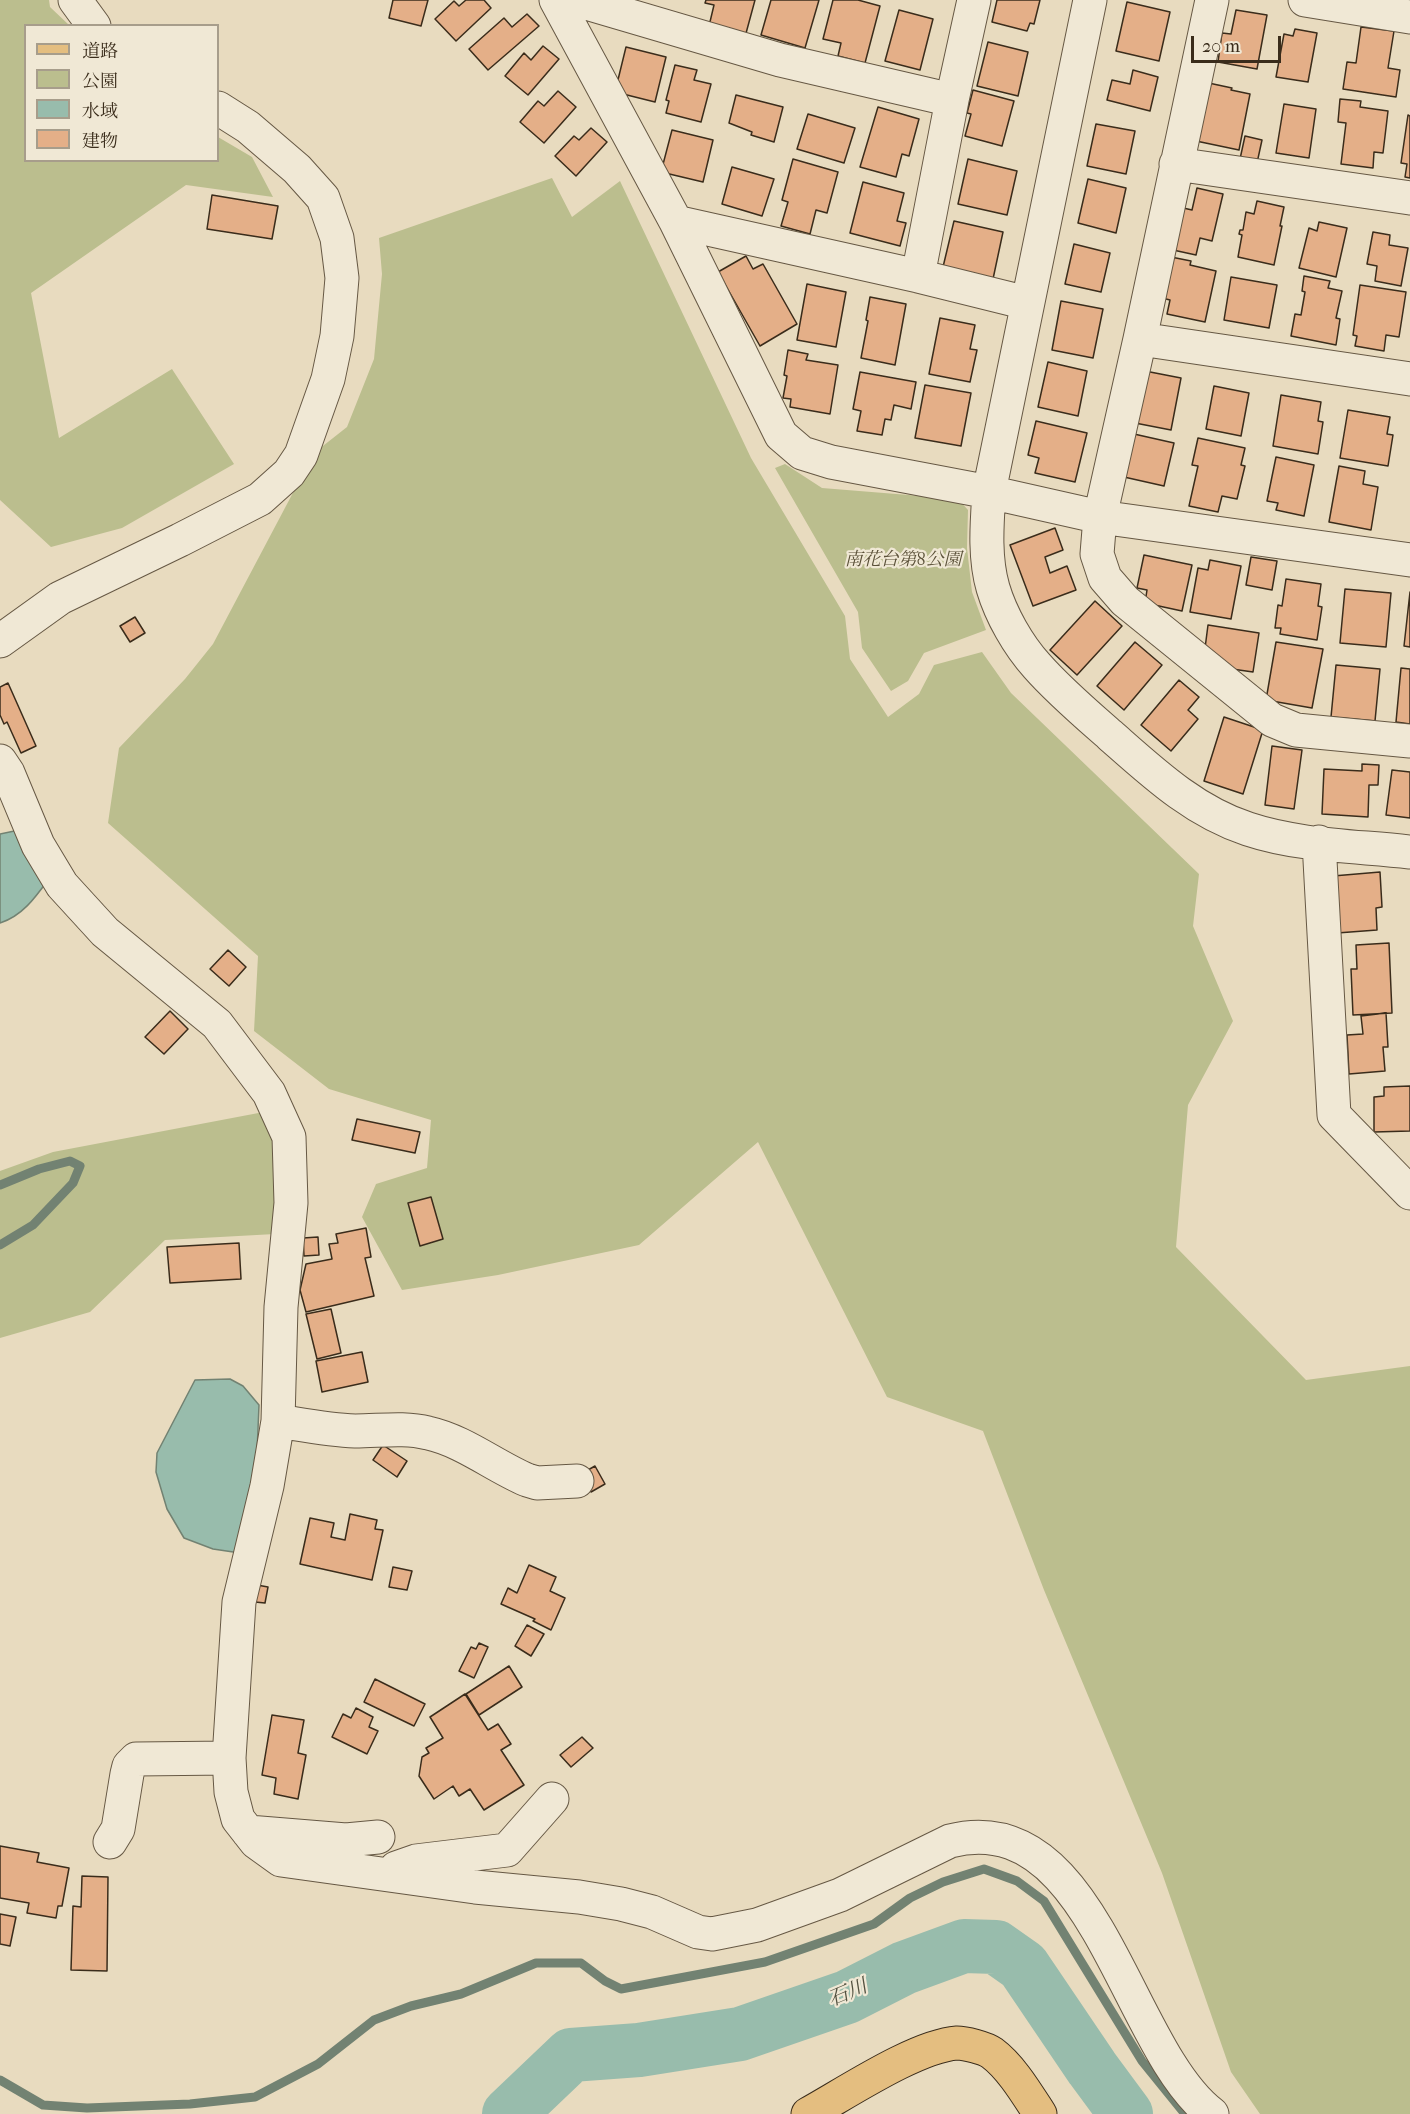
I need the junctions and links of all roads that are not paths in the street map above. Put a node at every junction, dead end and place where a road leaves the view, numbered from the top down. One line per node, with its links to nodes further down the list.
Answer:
1 (75, 0): 9 (street)
2 (556, 0): 14 (street)
3 (576, 0): 10 (street)
4 (974, 0): 10 (street)
5 (1090, 0): 16 (street)
6 (1212, 0): 12 (street)
7 (1305, 0): 8 (street)
8 (1410, 16)
9 (93, 24)
10 (952, 100): 15 (street)
11 (219, 109): 22 (street)
12 (1176, 164): 13 (street); 17 (street)
13 (1410, 198)
14 (676, 222): 15 (street); 19 (street)
15 (918, 276): 16 (street)
16 (1027, 303): 19 (street)
17 (1140, 339): 18 (street); 20 (street)
18 (1410, 379)
19 (989, 492): 20 (street); 25 (street)
20 (1100, 517): 21 (street); 23 (street)
21 (1410, 560)
22 (0, 642)
23 (1410, 741)
24 (0, 761): 28 (street)
25 (1319, 842): 26 (street); 27 (street)
26 (1410, 852)
27 (1410, 1193)
28 (278, 1421): 29 (street); 30 (street)
29 (577, 1481)
30 (229, 1758): 32 (street); 34 (street)
31 (552, 1799): 35 (street)
32 (248, 1832): 33 (street); 35 (street)
33 (378, 1837)
34 (110, 1842)
35 (378, 1874): 38 (street)
36 (808, 2114): 37 (main road)
37 (1040, 2114)
38 (1212, 2114)

